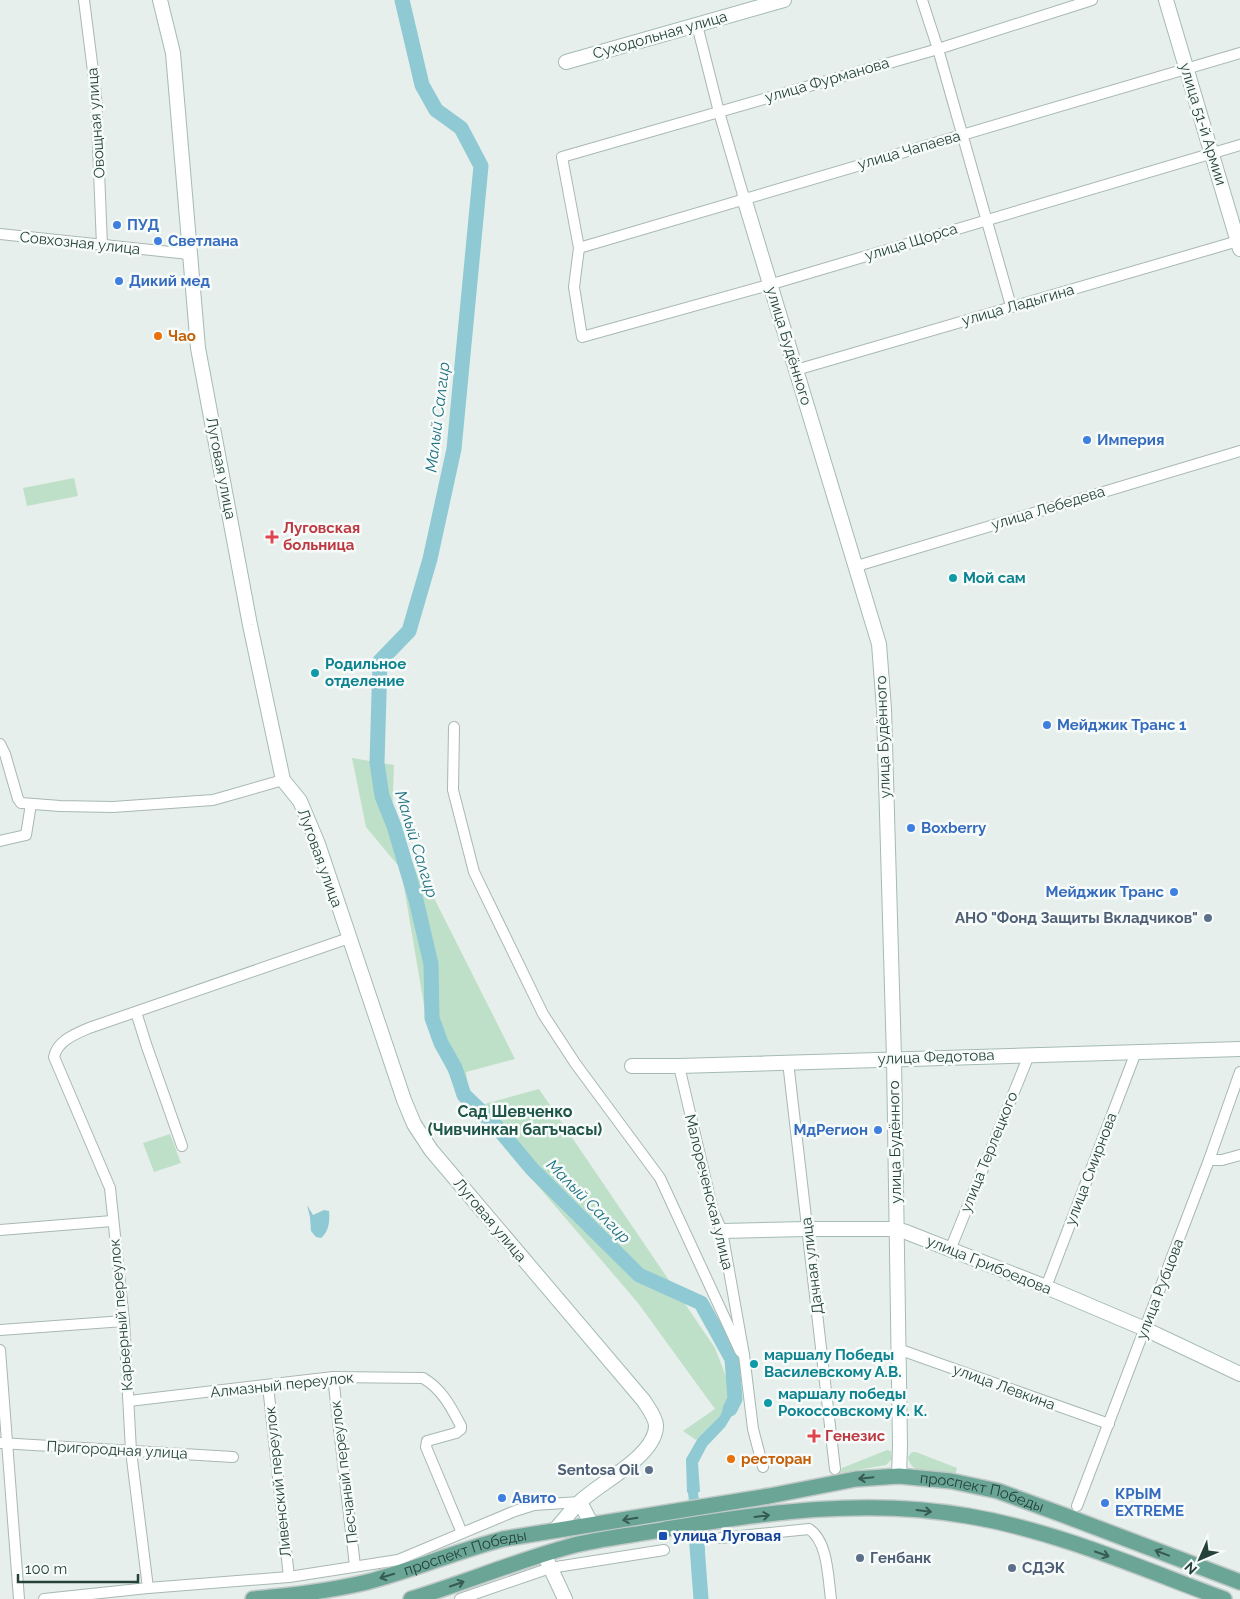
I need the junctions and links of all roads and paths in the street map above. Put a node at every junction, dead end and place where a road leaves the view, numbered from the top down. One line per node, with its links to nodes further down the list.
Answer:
1 (84, 0): 20 (street, Овощная улица)
2 (160, 0): 22 (street, Луговая улица)
3 (784, 0): 7 (street, Суходольная улица)
4 (922, 0): 8 (street)
5 (1092, 0): 8 (street, улица Фурманова)
6 (1166, 0): 11 (street, улица 51-й Армии)
7 (697, 25): 10 (street, Суходольная улица); 12 (street, улица Будённого)
8 (938, 49): 12 (street, улица Фурманова); 13 (street)
9 (1240, 53): 11 (street, улица Чапаева)
10 (566, 62)
11 (1186, 68): 13 (street, улица Чапаева); 15 (street, улица 51-й Армии)
12 (719, 112): 16 (street, улица Будённого); 21 (street, улица Фурманова)
13 (962, 135): 16 (street, улица Чапаева); 17 (street)
14 (1240, 145): 15 (street, улица Щорса)
15 (1213, 152): 17 (street, улица Щорса); 19 (street, улица 51-й Армии)
16 (744, 198): 21 (street, улица Чапаева); 23 (street, улица Будённого)
17 (987, 219): 23 (street, улица Щорса); 24 (street)
18 (0, 234): 20 (street, Совхозная улица)
19 (1239, 243): 24 (street, улица Ладыгина)
20 (102, 246): 22 (street, Совхозная улица)
21 (579, 248): 23 (street, улица Щорса)
22 (189, 254): 30 (street, Луговая улица)
23 (770, 284): 25 (street, улица Будённого)
24 (1011, 306): 25 (street, улица Ладыгина)
25 (796, 370): 27 (street, улица Будённого)
26 (1240, 450): 27 (street, улица Лебедева)
27 (856, 566): 38 (street, улица Будённого)
28 (454, 727): 58 (street)
29 (0, 744): 31 (street)
30 (283, 780): 31 (street); 33 (street, Луговая улица)
31 (31, 804): 32 (street)
32 (0, 841)
33 (349, 938): 34 (street); 71 (street, Луговая улица)
34 (136, 1012): 43 (street); 46 (street, Карьерный переулок)
35 (1240, 1048): 36 (street, улица Федотова)
36 (1136, 1052): 37 (street, улица Федотова); 52 (street, улица Смирнова)
37 (1029, 1055): 38 (street, улица Федотова); 51 (street, улица Терлецкого)
38 (894, 1058): 39 (street, улица Федотова); 48 (street, улица Будённого)
39 (788, 1062): 41 (street, улица Федотова); 47 (street, Дачная улица)
40 (632, 1066): 41 (street, улица Федотова)
41 (679, 1066): 50 (street, Малореченская улица)
42 (1240, 1072): 45 (street, улица Рубцова)
43 (182, 1146)
44 (1240, 1155): 45 (street)
45 (1209, 1160): 55 (street, улица Рубцова)
46 (112, 1221): 49 (street); 53 (street, Карьерный переулок)
47 (808, 1229): 48 (street, улица Грибоедова); 50 (street, улица Грибоедова); 68 (street, Дачная улица)
48 (896, 1229): 51 (street, улица Грибоедова); 56 (street, улица Будённого)
49 (0, 1230)
50 (722, 1232): 58 (street, Малореченская улица)
51 (950, 1250): 52 (street, улица Грибоедова)
52 (1046, 1287): 55 (street, улица Грибоедова)
53 (124, 1321): 54 (street); 62 (street, Карьерный переулок)
54 (0, 1330)
55 (1145, 1330): 59 (street, улица Грибоедова); 63 (street, улица Рубцова)
56 (898, 1349): 63 (street, улица Левкина); 69 (street, улица Будённого)
57 (0, 1350): 64 (street)
58 (744, 1355): 67 (street, Малореченская улица)
59 (1240, 1374)
60 (333, 1378): 61 (street, Алмазный переулок); 75 (street, Алмазный переулок); 80 (street, Песчаный переулок)
61 (268, 1386): 62 (street, Алмазный переулок); 83 (street, Ливенский переулок)
62 (128, 1401): 65 (street, Карьерный переулок)
63 (1109, 1424): 72 (street, улица Рубцова)
64 (4, 1444): 65 (street, Пригородная улица); 70 (street)
65 (131, 1451): 66 (street, Пригородная улица); 85 (street, Карьерный переулок)
66 (233, 1457)
67 (763, 1467)
68 (835, 1469)
69 (899, 1476): 72 (main road, проспект Победы); 73 (main road, проспект Победы, one-way to 73)
70 (5, 1482): 87 (street)
71 (580, 1502): 73 (street); 74 (street, Луговая улица); 75 (street)
72 (1072, 1511): 77 (main road); 82 (main road, проспект Победы, one-way to 72)
73 (592, 1525): 74 (main road, проспект Победы)
74 (555, 1530): 89 (main road, проспект Победы, one-way to 89)
75 (462, 1533): 80 (street)
76 (721, 1538): 93 (street)
77 (1056, 1538): 79 (main road, проспект Победы, one-way to 77); 86 (main road, проспект Победы, one-way to 86)
78 (664, 1550): 81 (street)
79 (544, 1554): 81 (street); 90 (main road, проспект Победы, one-way to 79)
80 (355, 1566): 83 (street)
81 (550, 1568): 91 (street); 92 (street)
82 (1207, 1570): 84 (main road, проспект Победы); 86 (main road)
83 (289, 1578): 85 (street)
84 (1240, 1582)
85 (148, 1588): 88 (street)
86 (1200, 1590): 94 (main road, проспект Победы)
87 (19, 1599)
88 (44, 1599)
89 (254, 1599)
90 (410, 1599)
91 (460, 1599)
92 (565, 1599)
93 (831, 1599)
94 (1224, 1599)

